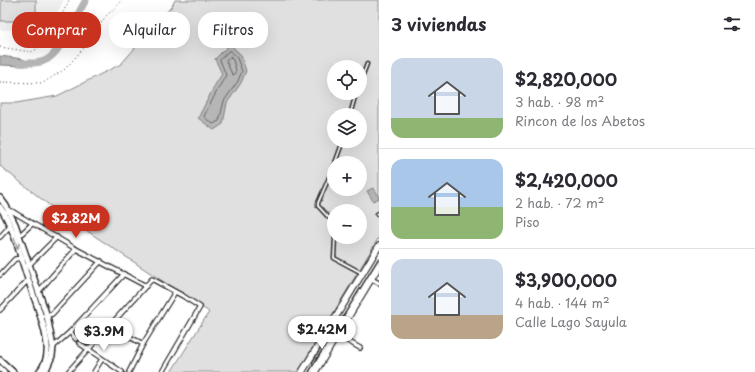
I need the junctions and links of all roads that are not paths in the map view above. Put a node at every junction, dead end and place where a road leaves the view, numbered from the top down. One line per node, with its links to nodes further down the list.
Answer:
1 (327, 182): 6 (lane)
2 (0, 198): 3 (street)
3 (6, 206): 4 (street); 5 (street)
4 (0, 207): 5 (street)
5 (7, 212): 7 (street); 8 (street); 9 (street)
6 (327, 216)
7 (32, 224): 9 (street); 11 (street)
8 (10, 226): 10 (street); 15 (street, one-way to 15)
9 (19, 236): 16 (street)
10 (0, 237)
11 (57, 237): 14 (street); 19 (street)
12 (335, 244): 22 (lane)
13 (379, 247): 22 (main road); 53 (lane)
14 (76, 249): 17 (street); 28 (street)
15 (21, 258): 16 (street); 19 (street); 23 (street)
16 (27, 258): 19 (street)
17 (100, 261): 21 (street); 32 (street)
18 (379, 261): 54 (lane)
19 (27, 266): 25 (street); 28 (street)
20 (379, 266): 24 (main road)
21 (124, 274): 27 (street); 35 (street)
22 (362, 274): 53 (main road)
23 (0, 275)
24 (371, 279): 26 (street); 36 (main road)
25 (28, 280): 30 (street); 31 (street)
26 (379, 283)
27 (146, 286): 29 (street); 34 (street)
28 (38, 291): 30 (street)
29 (175, 292): 37 (street); 52 (street)
30 (41, 308): 32 (street); 33 (street)
31 (0, 310)
32 (46, 316): 33 (street); 38 (street)
33 (40, 317): 46 (street)
34 (111, 327): 37 (street); 40 (street)
35 (70, 332): 38 (street); 40 (street)
36 (337, 335): 39 (street); 55 (main road)
37 (143, 344): 51 (street)
38 (53, 347): 47 (street)
39 (360, 348)
40 (89, 350): 41 (street); 48 (street)
41 (102, 359): 49 (street); 50 (street)
42 (0, 360): 45 (street)
43 (0, 368): 44 (street)
44 (4, 372)
45 (13, 372)
46 (39, 372)
47 (46, 372)
48 (68, 372)
49 (94, 372)
50 (122, 372)
51 (129, 372)
52 (162, 372)
53 (303, 372)
54 (311, 372)
55 (314, 372)

